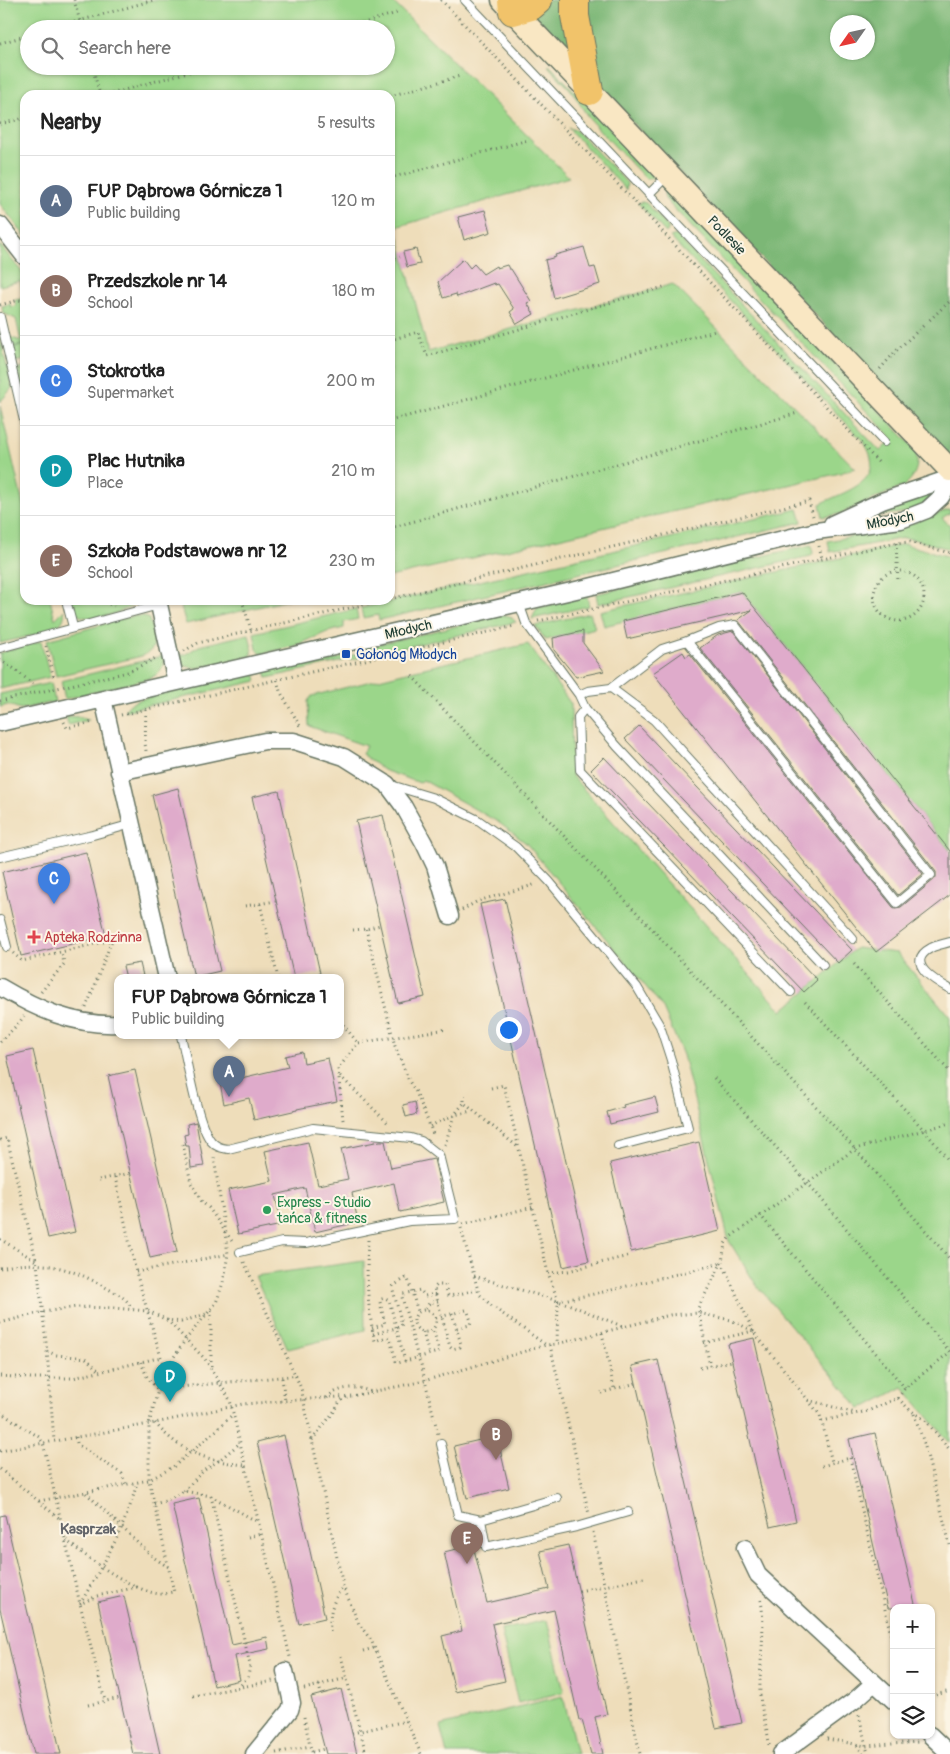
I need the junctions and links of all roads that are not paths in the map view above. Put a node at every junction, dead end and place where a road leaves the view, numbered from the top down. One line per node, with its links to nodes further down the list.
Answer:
1 (465, 0): 7 (lane, Podlesie)
2 (538, 0): 4 (highway)
3 (575, 0): 5 (highway)
4 (509, 4): 5 (street, Podlesie)
5 (589, 90): 6 (street, Podlesie)
6 (669, 174): 7 (lane); 13 (street, Podlesie)
7 (650, 193): 12 (lane, Podlesie)
8 (0, 225): 9 (street)
9 (20, 251)
10 (0, 316): 11 (lane)
11 (20, 403)
12 (884, 442)
13 (950, 470)
14 (950, 478): 16 (street, Młodych)
15 (950, 482): 16 (street, Młodych)
16 (816, 531): 17 (street, Młodych)
17 (519, 603): 24 (street, Młodych); 26 (lane)
18 (67, 605): 21 (lane)
19 (149, 605): 21 (lane)
20 (160, 605): 24 (street)
21 (73, 627): 23 (lane)
22 (688, 641): 22 (lane); 25 (lane)
23 (0, 648)
24 (176, 682): 27 (street, Młodych)
25 (612, 688): 26 (lane); 36 (lane)
26 (579, 695): 28 (lane)
27 (103, 699): 29 (street, Młodych); 30 (street)
28 (585, 708): 39 (lane); 43 (lane)
29 (0, 723)
30 (119, 772): 31 (street); 32 (street)
31 (387, 784): 34 (street); 46 (lane)
32 (132, 824): 33 (lane); 40 (street)
33 (0, 856)
34 (450, 916)
35 (0, 920): 38 (lane)
36 (853, 938)
37 (950, 942): 42 (lane)
38 (7, 947)
39 (823, 965)
40 (166, 974)
41 (0, 987): 44 (street)
42 (950, 989)
43 (791, 992)
44 (114, 1024)
45 (182, 1039): 47 (lane)
46 (618, 1146)
47 (240, 1252)
48 (441, 1444): 51 (lane)
49 (557, 1498): 51 (lane)
50 (628, 1512): 51 (lane)
51 (481, 1520)
52 (745, 1548): 54 (street)
53 (290, 1678): 58 (street)
54 (874, 1683): 55 (street); 57 (street)
55 (890, 1697)
56 (934, 1739): 59 (street)
57 (775, 1751)
58 (254, 1754)
59 (950, 1754)

